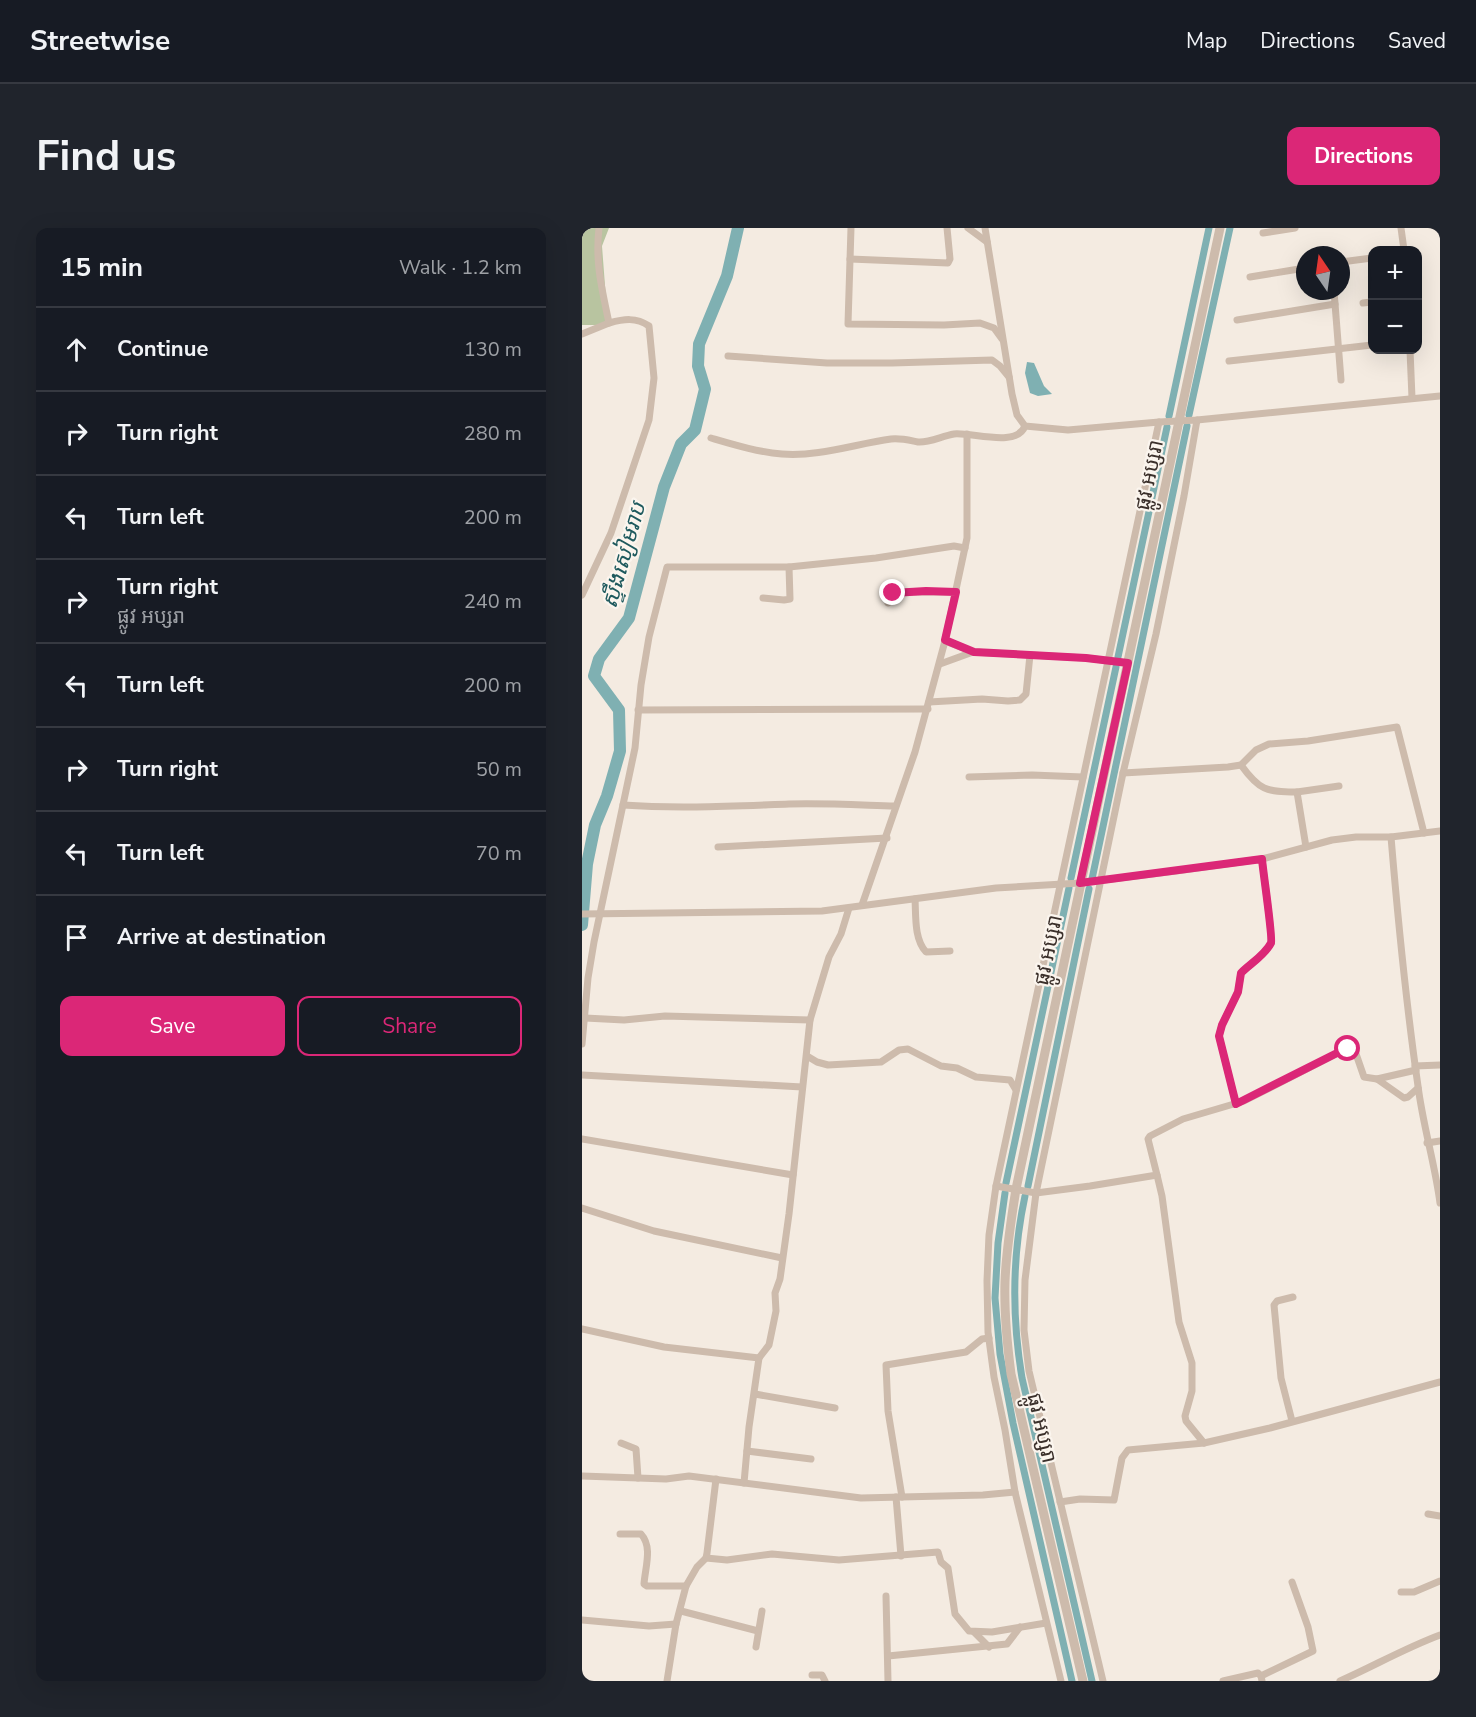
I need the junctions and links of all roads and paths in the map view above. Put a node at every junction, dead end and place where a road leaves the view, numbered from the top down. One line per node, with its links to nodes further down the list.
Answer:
1 (599, 228): 22 (street)
2 (851, 228): 12 (street)
3 (947, 228): 12 (street)
4 (968, 228): 10 (street)
5 (985, 228): 10 (street)
6 (1220, 228): 35 (street, ផ្លូវ អប្សរា)
7 (1295, 228): 9 (street)
8 (1401, 228): 11 (street)
9 (1263, 232)
10 (987, 242): 24 (street)
11 (1403, 246)
12 (850, 259): 24 (street)
13 (1368, 259): 14 (street)
14 (1350, 261)
15 (1296, 269): 16 (street)
16 (1250, 277)
17 (1335, 300): 20 (street)
18 (1368, 302): 19 (street)
19 (1363, 303)
20 (1335, 304): 21 (street); 26 (street)
21 (1237, 320)
22 (609, 323): 23 (street); 43 (street)
23 (582, 334)
24 (1004, 344): 30 (street)
25 (1368, 345): 26 (street)
26 (1339, 349): 29 (street); 31 (street)
27 (1410, 354): 33 (street)
28 (729, 356): 30 (street)
29 (1229, 361)
30 (1009, 378): 37 (street)
31 (1341, 380)
32 (1440, 396): 33 (street)
33 (1412, 398): 34 (street)
34 (1197, 420): 35 (street); 55 (street)
35 (1179, 421): 36 (street); 50 (street, ផ្លូវ អប្សរា)
36 (1159, 422): 37 (street); 49 (street)
37 (1025, 426): 38 (street)
38 (967, 434): 39 (street); 40 (street)
39 (711, 438)
40 (965, 548): 41 (street); 42 (street)
41 (789, 567): 44 (street); 53 (street)
42 (956, 592): 45 (street); 46 (street)
43 (582, 595)
44 (763, 597)
45 (888, 603)
46 (945, 640): 47 (street); 51 (street)
47 (974, 652): 48 (street); 51 (street)
48 (1030, 655): 49 (street); 52 (street)
49 (1108, 661): 50 (street); 57 (street)
50 (1128, 663): 71 (street, ផ្លូវ អប្សរា)
51 (940, 664): 52 (street)
52 (928, 705): 53 (street); 61 (street)
53 (638, 710): 60 (street)
54 (1241, 765): 55 (street); 59 (street); 63 (street)
55 (1123, 773): 69 (street)
56 (969, 777): 57 (street)
57 (1083, 777): 70 (street)
58 (1339, 786): 59 (street)
59 (1297, 792): 66 (street)
60 (623, 805): 61 (street); 76 (street)
61 (895, 806): 65 (street)
62 (1440, 831): 63 (street)
63 (1424, 833): 64 (street)
64 (1391, 837): 66 (street); 83 (street)
65 (887, 838): 67 (street); 73 (street)
66 (1306, 846): 68 (street)
67 (718, 847)
68 (1262, 859): 69 (street); 89 (street)
69 (1101, 880): 71 (street); 98 (street)
70 (1061, 883): 71 (street); 72 (street); 88 (street)
71 (1080, 883): 97 (street, ផ្លូវ អប្សរា)
72 (915, 899): 73 (street); 77 (street)
73 (862, 905): 74 (street)
74 (849, 908): 76 (street); 79 (street)
75 (582, 914): 76 (street)
76 (597, 914): 78 (street)
77 (950, 951)
78 (585, 1018): 79 (street); 80 (street)
79 (810, 1020): 81 (street)
80 (582, 1044)
81 (807, 1056): 86 (street); 88 (street)
82 (1440, 1065): 83 (street)
83 (1415, 1068): 85 (street); 87 (street)
84 (582, 1075): 86 (street)
85 (1377, 1079): 87 (street); 89 (street)
86 (802, 1087): 93 (street)
87 (1418, 1088): 92 (street)
88 (1017, 1090): 96 (street)
89 (1236, 1104): 94 (street)
90 (582, 1139): 93 (street)
91 (1440, 1141): 92 (street)
92 (1427, 1143): 95 (street)
93 (793, 1175): 101 (street)
94 (1157, 1175): 98 (street); 111 (street)
95 (1439, 1183): 99 (street)
96 (996, 1186): 97 (street); 104 (street)
97 (1016, 1189): 98 (street); 149 (street, ផ្លូវ អប្សរា)
98 (1036, 1193): 120 (street)
99 (1440, 1203)
100 (582, 1208): 101 (street)
101 (782, 1258): 105 (street)
102 (1293, 1297): 109 (street)
103 (582, 1329): 105 (street)
104 (988, 1338): 118 (street); 119 (street)
105 (759, 1358): 107 (street)
106 (1440, 1382): 109 (street)
107 (755, 1394): 108 (street); 112 (street)
108 (835, 1408)
109 (1292, 1421): 111 (street)
110 (621, 1443): 115 (street)
111 (1204, 1443): 120 (street)
112 (747, 1451): 113 (street); 117 (street)
113 (811, 1460)
114 (582, 1476): 115 (street)
115 (638, 1478): 116 (street)
116 (716, 1479): 117 (street); 125 (street)
117 (744, 1483): 119 (street)
118 (1015, 1492): 119 (street); 134 (street)
119 (899, 1497): 124 (street)
120 (1060, 1502): 150 (street)
121 (1428, 1514): 122 (street)
122 (1440, 1516)
123 (620, 1534): 128 (street)
124 (901, 1556): 125 (street); 138 (street)
125 (706, 1558): 128 (street)
126 (1440, 1581): 129 (street)
127 (1292, 1582): 144 (street)
128 (686, 1586): 131 (street)
129 (1401, 1592)
130 (885, 1596): 142 (street)
131 (681, 1611): 135 (street); 137 (street)
132 (762, 1611): 137 (street)
133 (582, 1620): 135 (street)
134 (1046, 1623): 136 (street); 148 (street)
135 (676, 1624): 145 (street)
136 (1020, 1627): 138 (street); 141 (street)
137 (758, 1631): 140 (street)
138 (974, 1632): 141 (street)
139 (1440, 1635): 152 (street)
140 (756, 1647)
141 (989, 1647): 142 (street)
142 (888, 1656): 147 (street)
143 (812, 1675): 146 (street)
144 (1261, 1678): 151 (street)
145 (667, 1681)
146 (825, 1681)
147 (888, 1681)
148 (1061, 1681)
149 (1083, 1681)
150 (1103, 1681)
151 (1224, 1681)
152 (1340, 1681)

